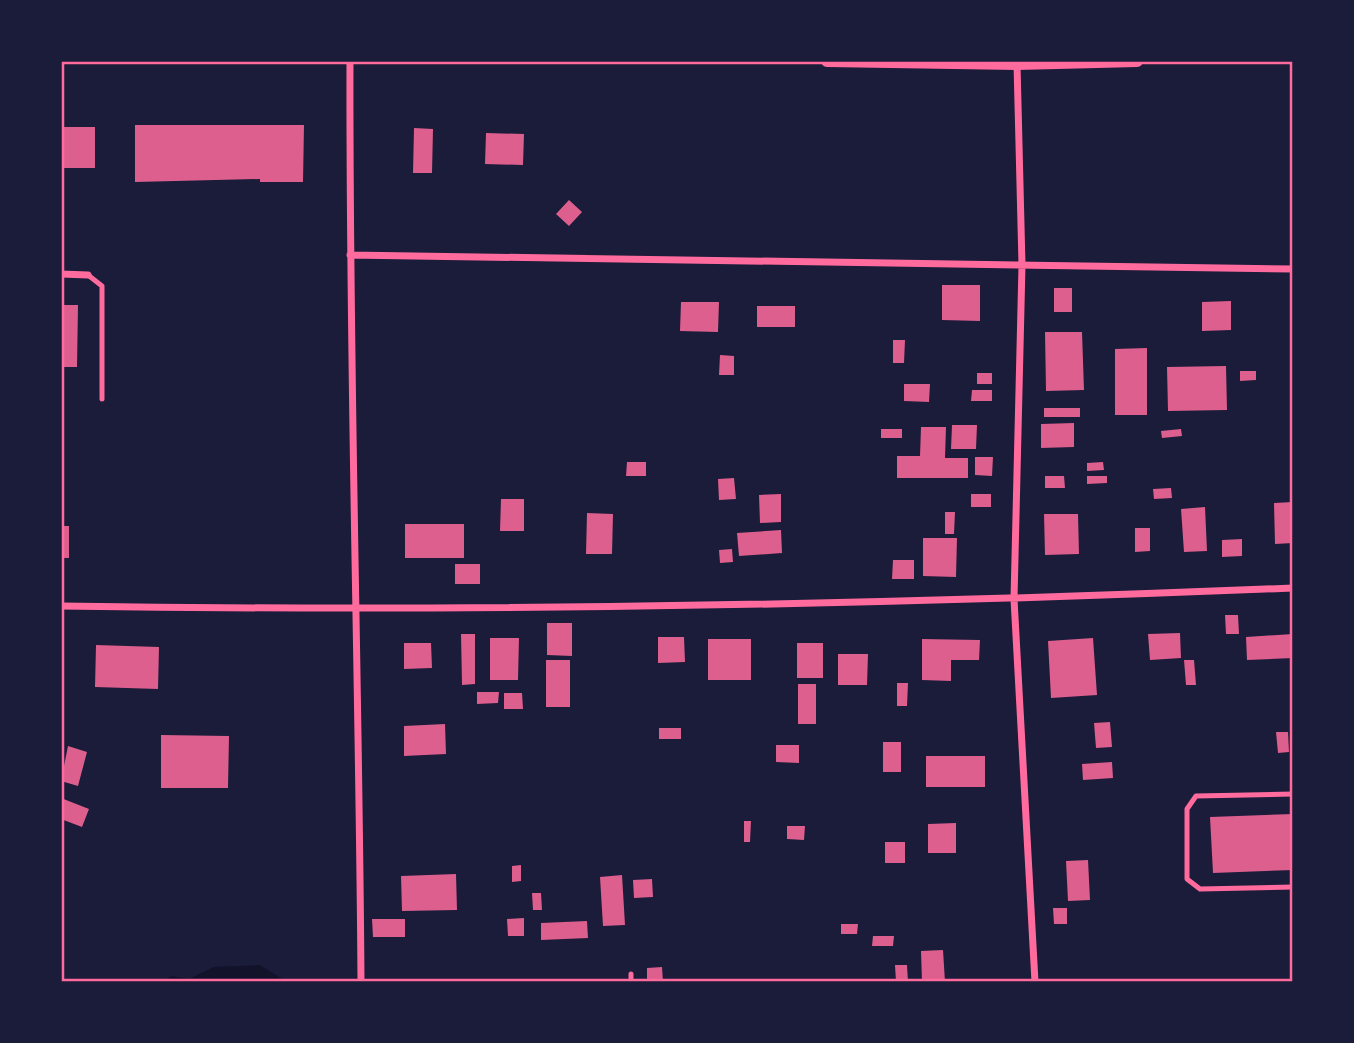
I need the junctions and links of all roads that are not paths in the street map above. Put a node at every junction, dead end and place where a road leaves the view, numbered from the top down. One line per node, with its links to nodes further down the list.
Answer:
1 (351, 61): 5 (street)
2 (827, 61): 4 (street)
3 (1137, 61): 4 (street)
4 (1017, 64): 6 (street)
5 (350, 255): 6 (street); 14 (street)
6 (1022, 265): 7 (street); 12 (street)
7 (1293, 268)
8 (61, 274): 9 (street)
9 (88, 275): 10 (lane)
10 (102, 400)
11 (1293, 587): 12 (street)
12 (1014, 599): 14 (street); 20 (street)
13 (61, 606): 14 (street)
14 (358, 610): 18 (street)
15 (1293, 794): 16 (lane)
16 (1293, 887)
17 (631, 974): 19 (lane)
18 (361, 982)
19 (631, 982)
20 (1035, 982)

